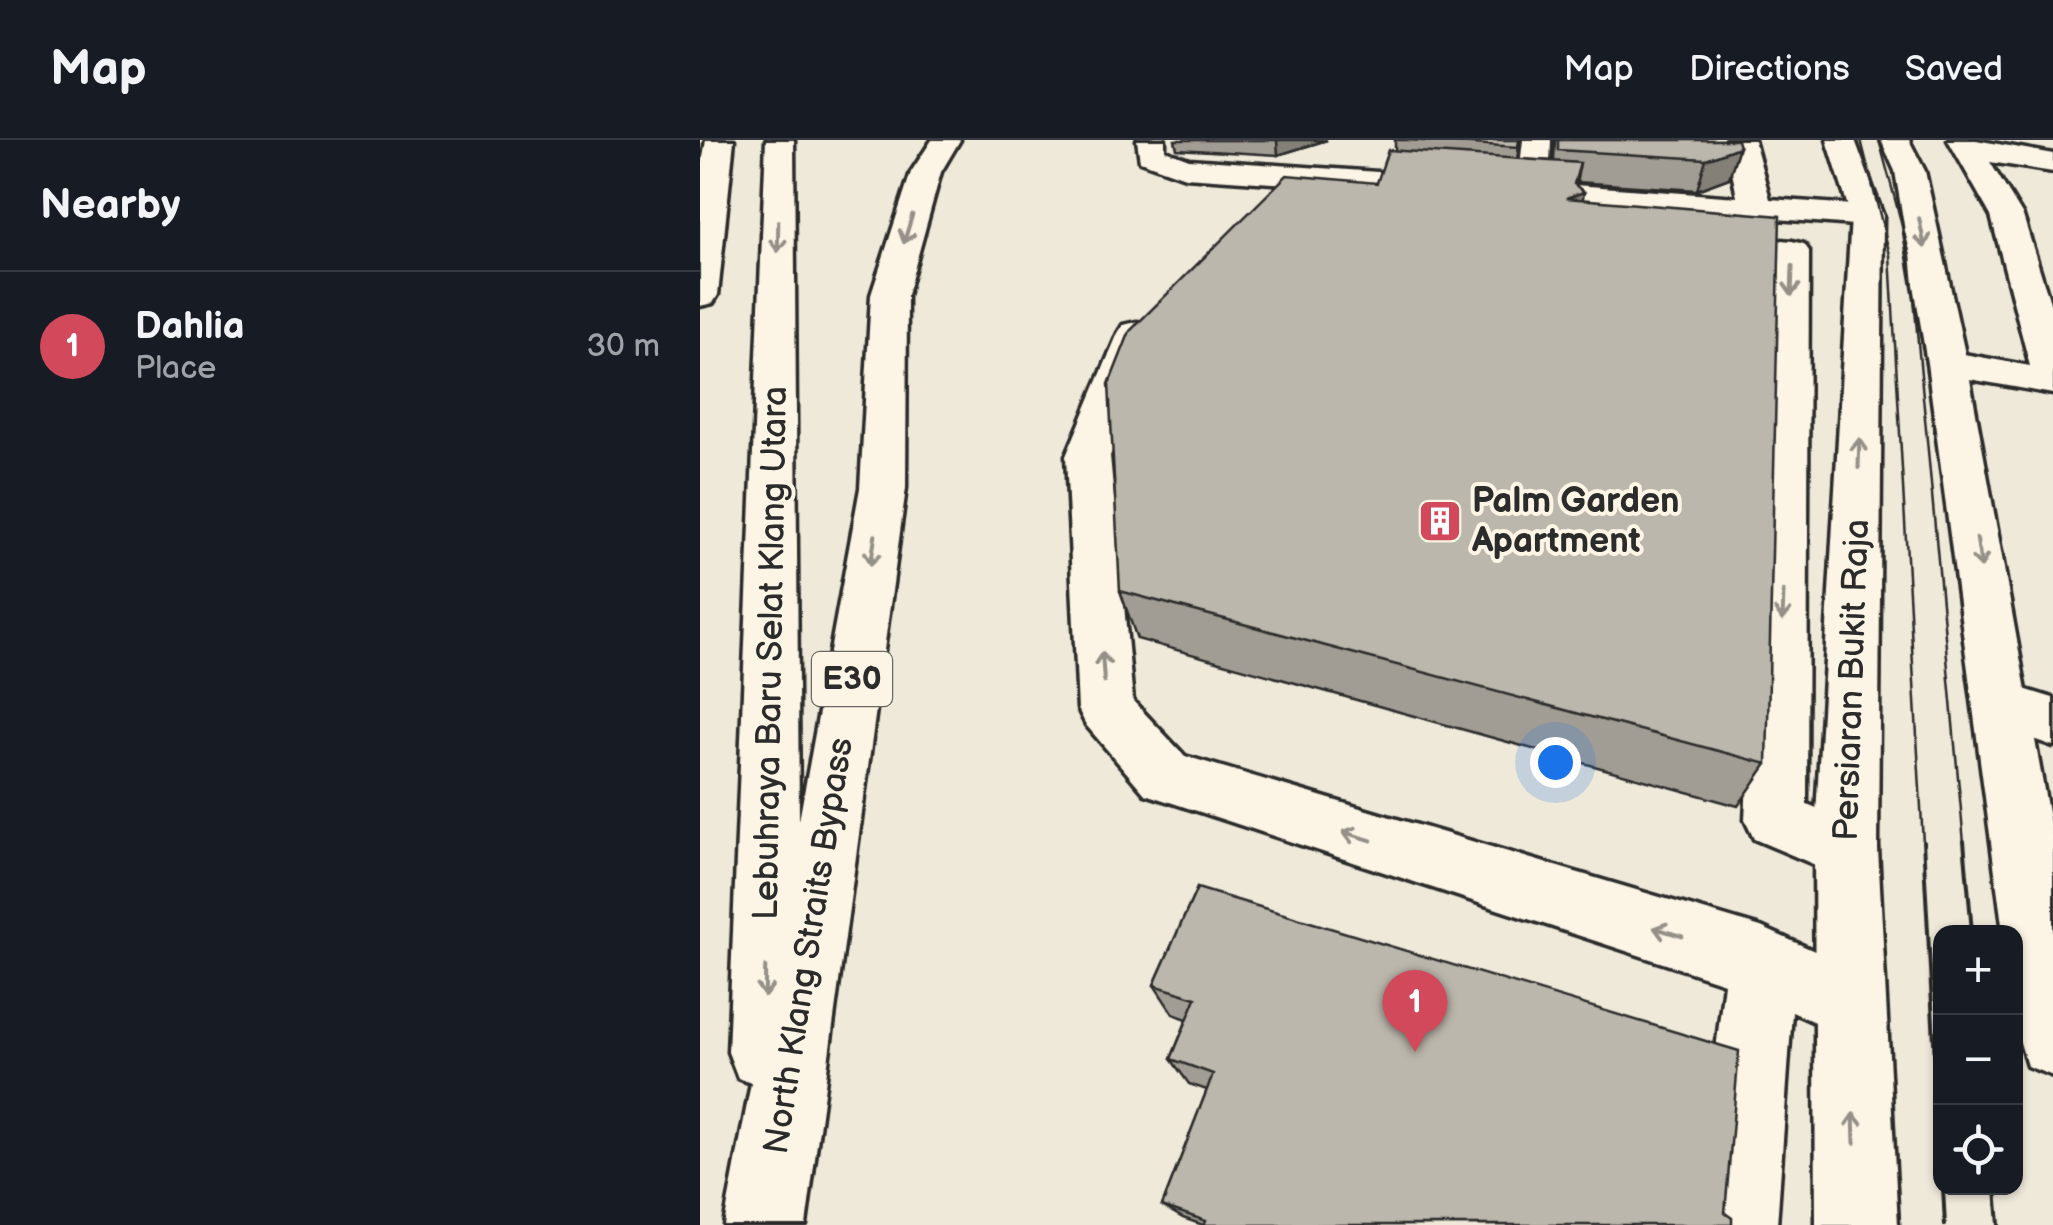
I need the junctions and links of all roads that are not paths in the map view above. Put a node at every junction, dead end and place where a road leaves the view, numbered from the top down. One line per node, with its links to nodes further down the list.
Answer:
1 (720, 140): 16 (main road)
2 (780, 140): 25 (main road, Lebuhraya Baru Selat Klang Utara / E30, one-way to 25)
3 (946, 140): 25 (main road, North Klang Straits Bypass / E30, one-way to 25)
4 (1151, 140): 11 (main road)
5 (1538, 140): 11 (main road)
6 (1740, 140): 13 (main road)
7 (1842, 140): 14 (main road, Persiaran Bukit Raja)
8 (1896, 140): 18 (main road, one-way to 18)
9 (1965, 145): 10 (main road); 15 (main road)
10 (2053, 164)
11 (1533, 191): 12 (main road)
12 (1595, 195): 13 (main road); 21 (main road, one-way to 21)
13 (1756, 209): 14 (main road)
14 (1867, 216): 21 (main road, Persiaran Bukit Raja, one-way to 14)
15 (2040, 293): 19 (main road)
16 (700, 295)
17 (1170, 297): 22 (main road, one-way to 17)
18 (1947, 363): 19 (main road); 20 (main road, one-way to 20)
19 (2053, 379)
20 (2028, 714): 24 (main road)
21 (1846, 849): 23 (main road, Persiaran Bukit Raja)
22 (1761, 961): 23 (main road); 26 (main road)
23 (1850, 1003): 27 (main road, Persiaran Bukit Raja, one-way to 23)
24 (2053, 1040)
25 (763, 1225)
26 (1736, 1225)
27 (1857, 1225)

